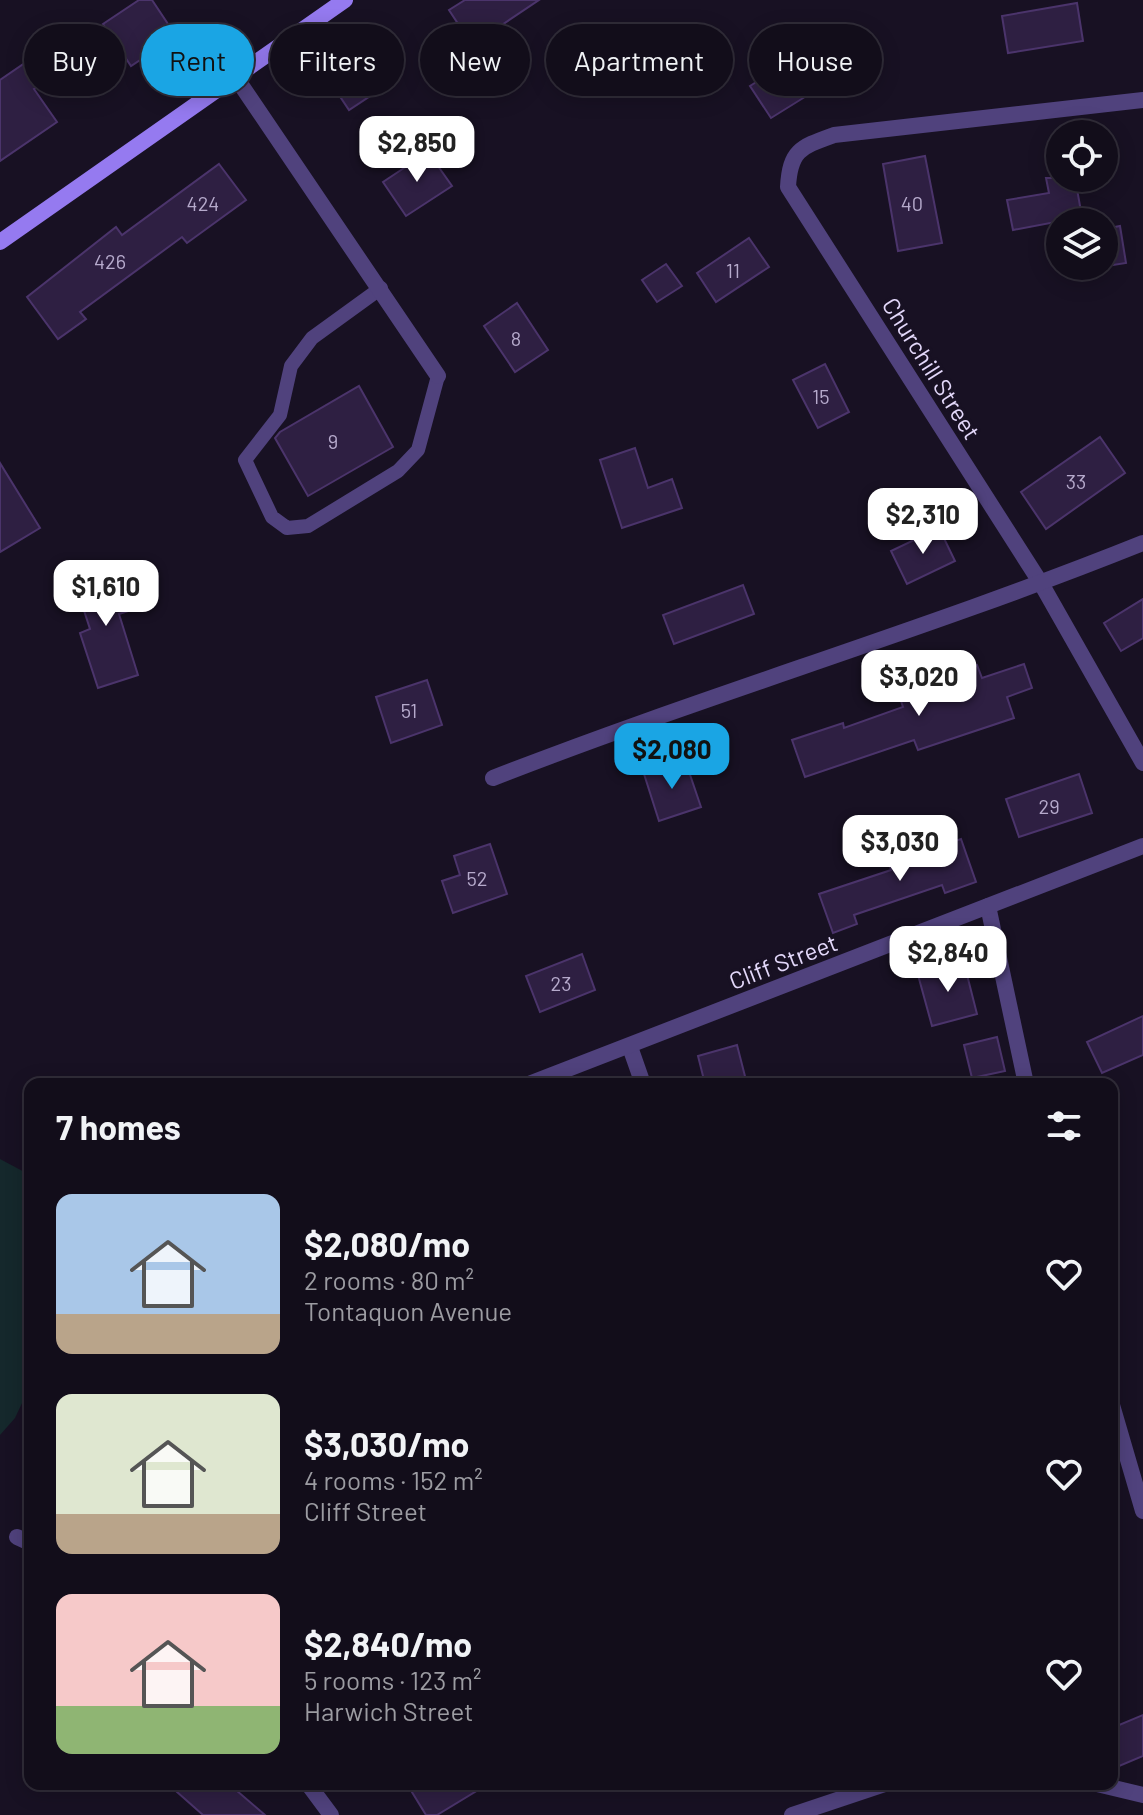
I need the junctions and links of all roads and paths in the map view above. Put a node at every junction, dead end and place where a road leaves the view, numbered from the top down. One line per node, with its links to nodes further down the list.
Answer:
1 (345, 0): 2 (main road)
2 (254, 63)
3 (207, 96): 6 (main road)
4 (249, 96): 7 (street)
5 (1143, 100): 10 (street, Churchill Street)
6 (0, 242)
7 (381, 288): 8 (street); 8 (lane)
8 (438, 376)
9 (1143, 543): 10 (street)
10 (1041, 584): 11 (street, Churchill Street); 12 (street)
11 (1143, 763)
12 (493, 778)
13 (1143, 846): 14 (street, Cliff Street)
14 (988, 906): 15 (street, Cliff Street); 18 (street)
15 (630, 1047): 16 (street, Cliff Street); 17 (street)
16 (545, 1078)
17 (641, 1078)
18 (1025, 1078)
19 (1118, 1426): 20 (street)
20 (1143, 1511)
21 (1118, 1789): 24 (street)
22 (312, 1790): 25 (street)
23 (867, 1790): 26 (street)
24 (1143, 1795)
25 (331, 1815)
26 (792, 1815)

